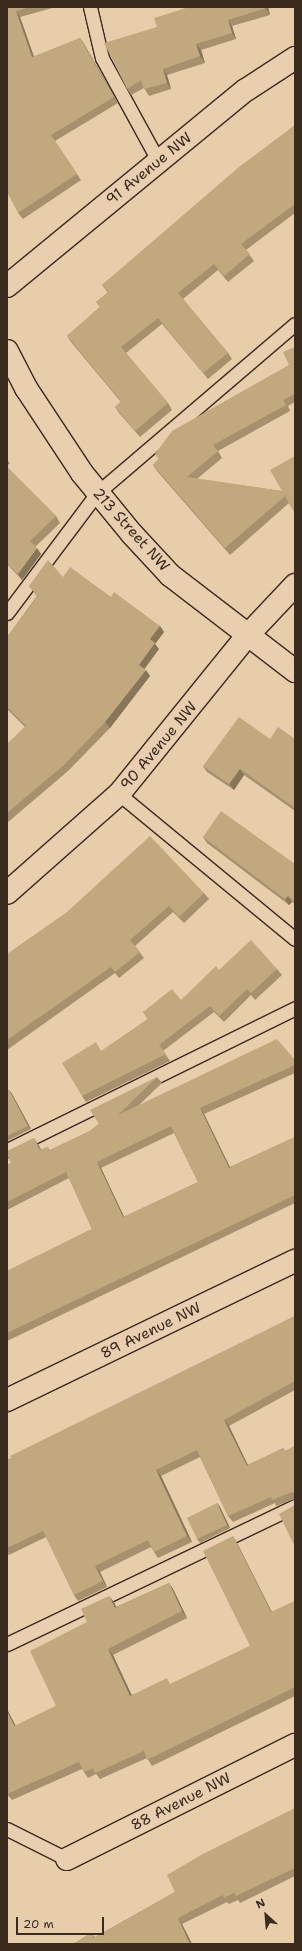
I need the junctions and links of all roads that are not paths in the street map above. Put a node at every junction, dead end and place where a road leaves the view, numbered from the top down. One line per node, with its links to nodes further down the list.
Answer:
1 (90, 7): 3 (lane)
2 (295, 58): 3 (street, 91 Avenue NW)
3 (159, 162): 4 (street, 91 Avenue NW)
4 (7, 286)
5 (295, 324): 7 (lane)
6 (7, 352): 7 (street, 213 Street NW)
7 (97, 493): 9 (lane); 10 (street, 213 Street NW)
8 (295, 585): 10 (street, 90 Avenue NW)
9 (7, 613)
10 (247, 636): 11 (street, 213 Street NW); 12 (street, 90 Avenue NW)
11 (295, 671)
12 (118, 794): 13 (street, 90 Avenue NW); 14 (lane)
13 (7, 893)
14 (295, 939)
15 (295, 1008): 16 (lane)
16 (7, 1150)
17 (295, 1261): 18 (street, 89 Avenue NW)
18 (7, 1400)
19 (295, 1506): 20 (lane)
20 (7, 1644)
21 (295, 1745): 23 (street, 88 Avenue NW)
22 (7, 1829): 23 (lane)
23 (67, 1859)

